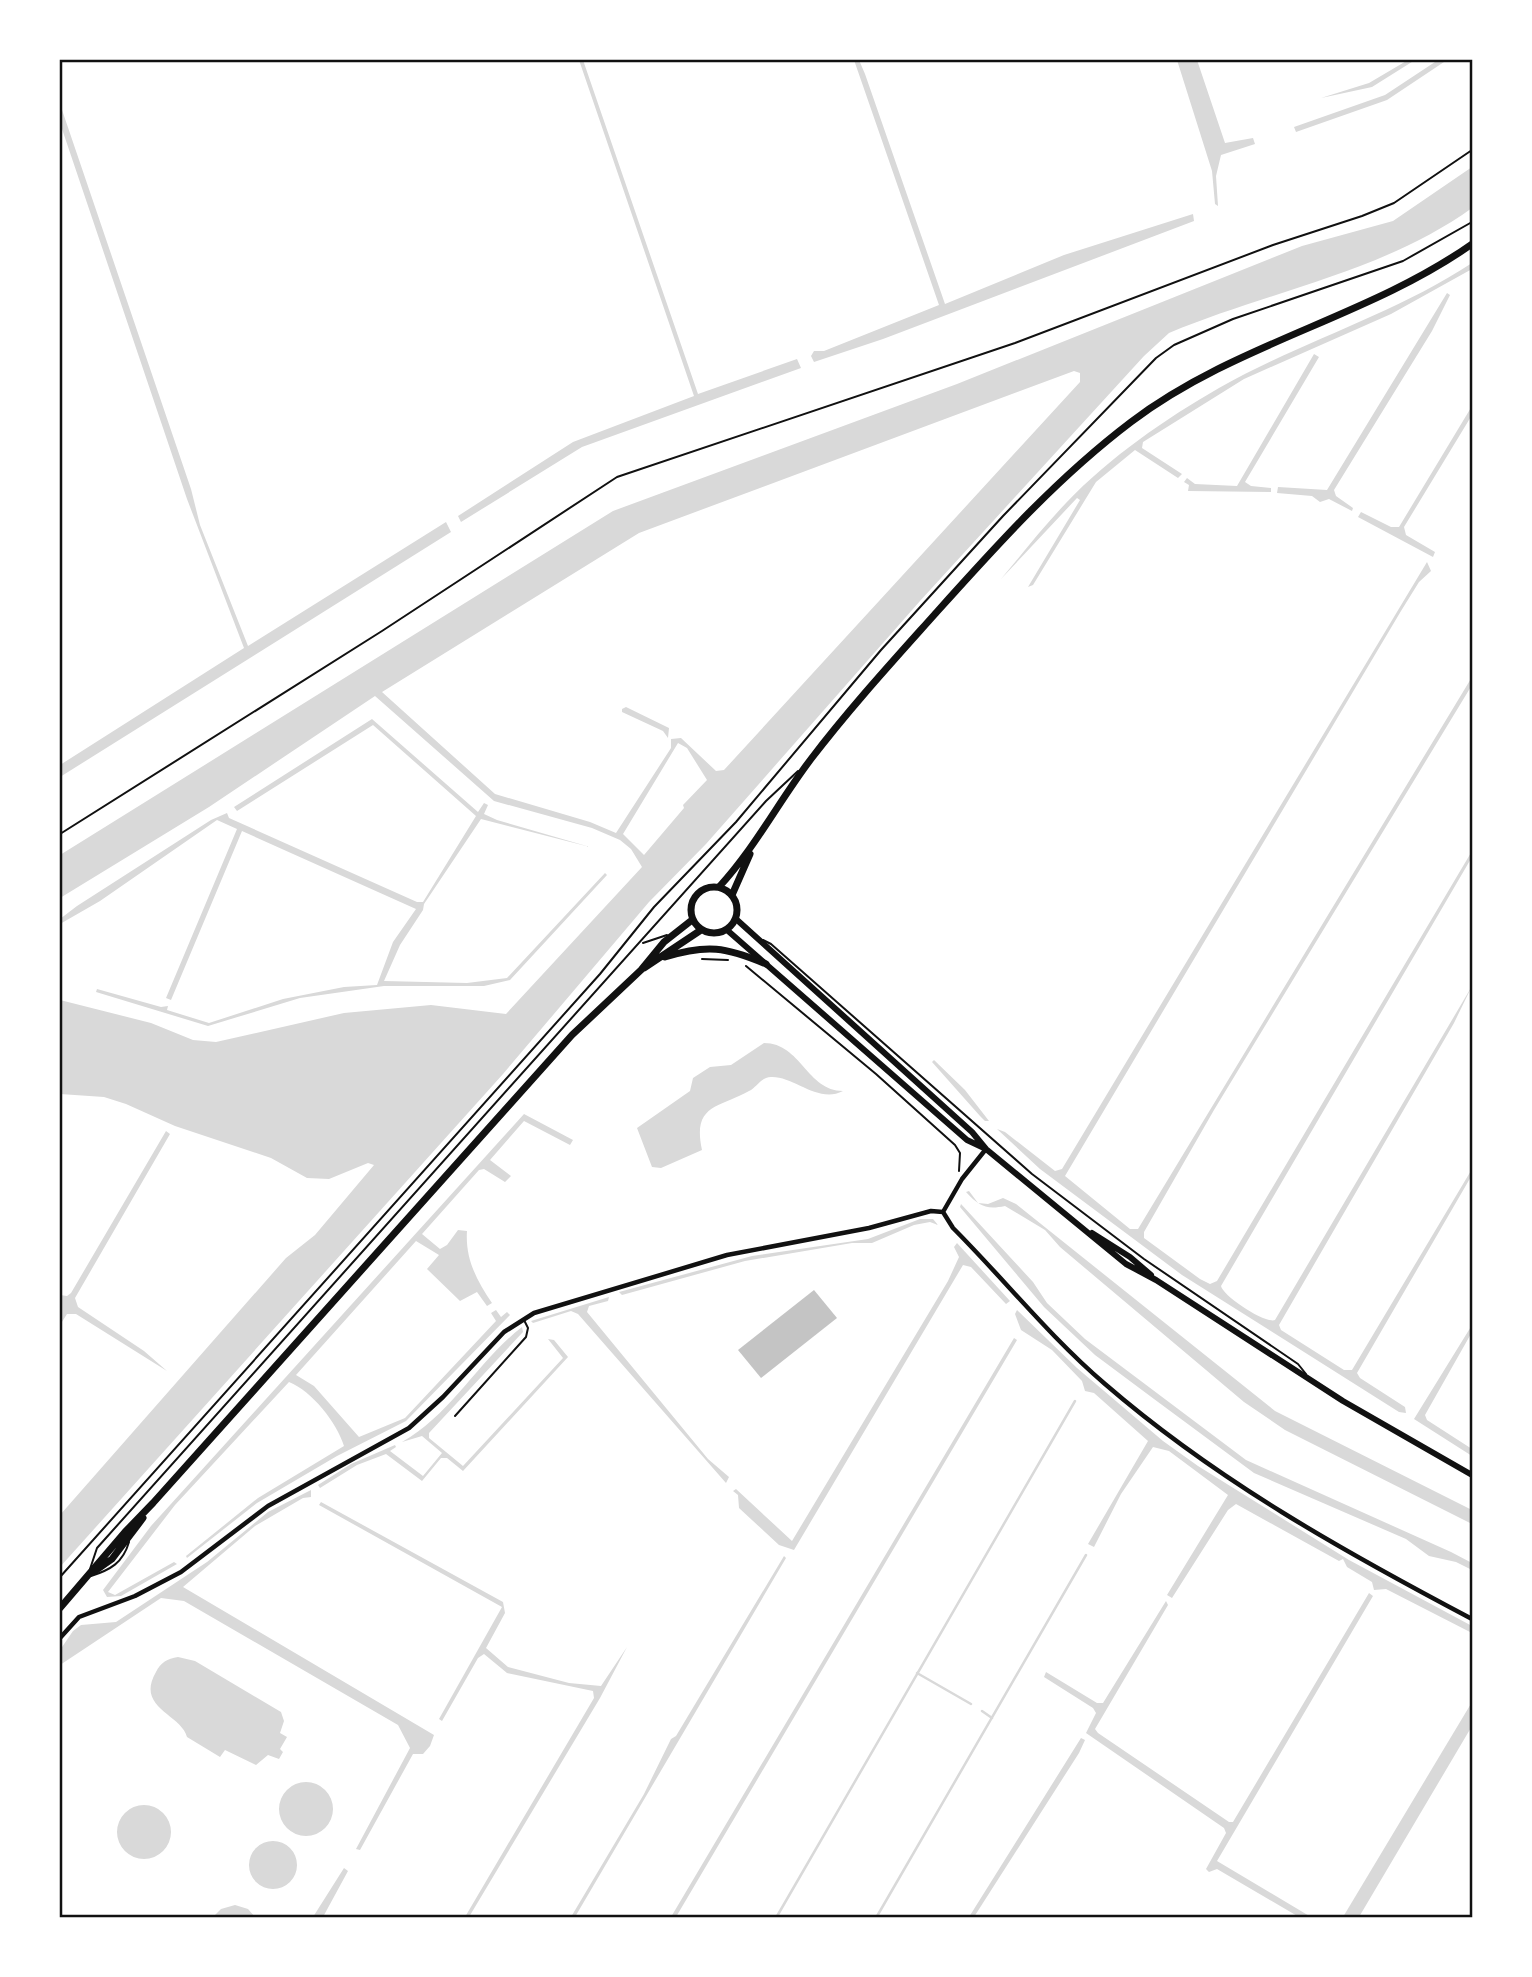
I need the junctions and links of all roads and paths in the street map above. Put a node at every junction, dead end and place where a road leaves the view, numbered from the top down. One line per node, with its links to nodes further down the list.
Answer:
1 (1472, 150): 4 (path)
2 (1472, 244): 3 (main road)
3 (812, 758): 5 (main road); 9 (lane)
4 (60, 834)
5 (753, 846): 6 (main road); 7 (main road)
6 (719, 887): 7 (main road); 11 (main road)
7 (732, 895): 10 (main road)
8 (654, 907): 9 (path)
9 (665, 916): 16 (lane)
10 (736, 919): 13 (main road); 15 (main road)
11 (692, 920): 12 (main road); 14 (main road)
12 (701, 930): 13 (main road); 18 (main road)
13 (727, 930): 21 (main road)
14 (675, 933): 16 (lane); 22 (main road)
15 (754, 937): 24 (main road); 28 (lane)
16 (640, 944): 33 (lane)
17 (694, 948): 18 (main road); 19 (path); 21 (main road)
18 (666, 957): 22 (main road)
19 (732, 960)
20 (743, 964): 25 (path)
21 (766, 964): 24 (main road)
22 (641, 970): 31 (main road)
23 (495, 1091): 32 (path)
24 (986, 1149): 25 (street); 28 (main road)
25 (962, 1179): 26 (street)
26 (943, 1212): 27 (street); 35 (street)
27 (523, 1318): 29 (lane); 36 (street)
28 (1311, 1381): 30 (main road)
29 (455, 1416)
30 (1472, 1475)
31 (153, 1503): 33 (main road); 33 (main road)
32 (60, 1577)
33 (87, 1577): 34 (main road)
34 (60, 1608)
35 (1472, 1619)
36 (60, 1639)

